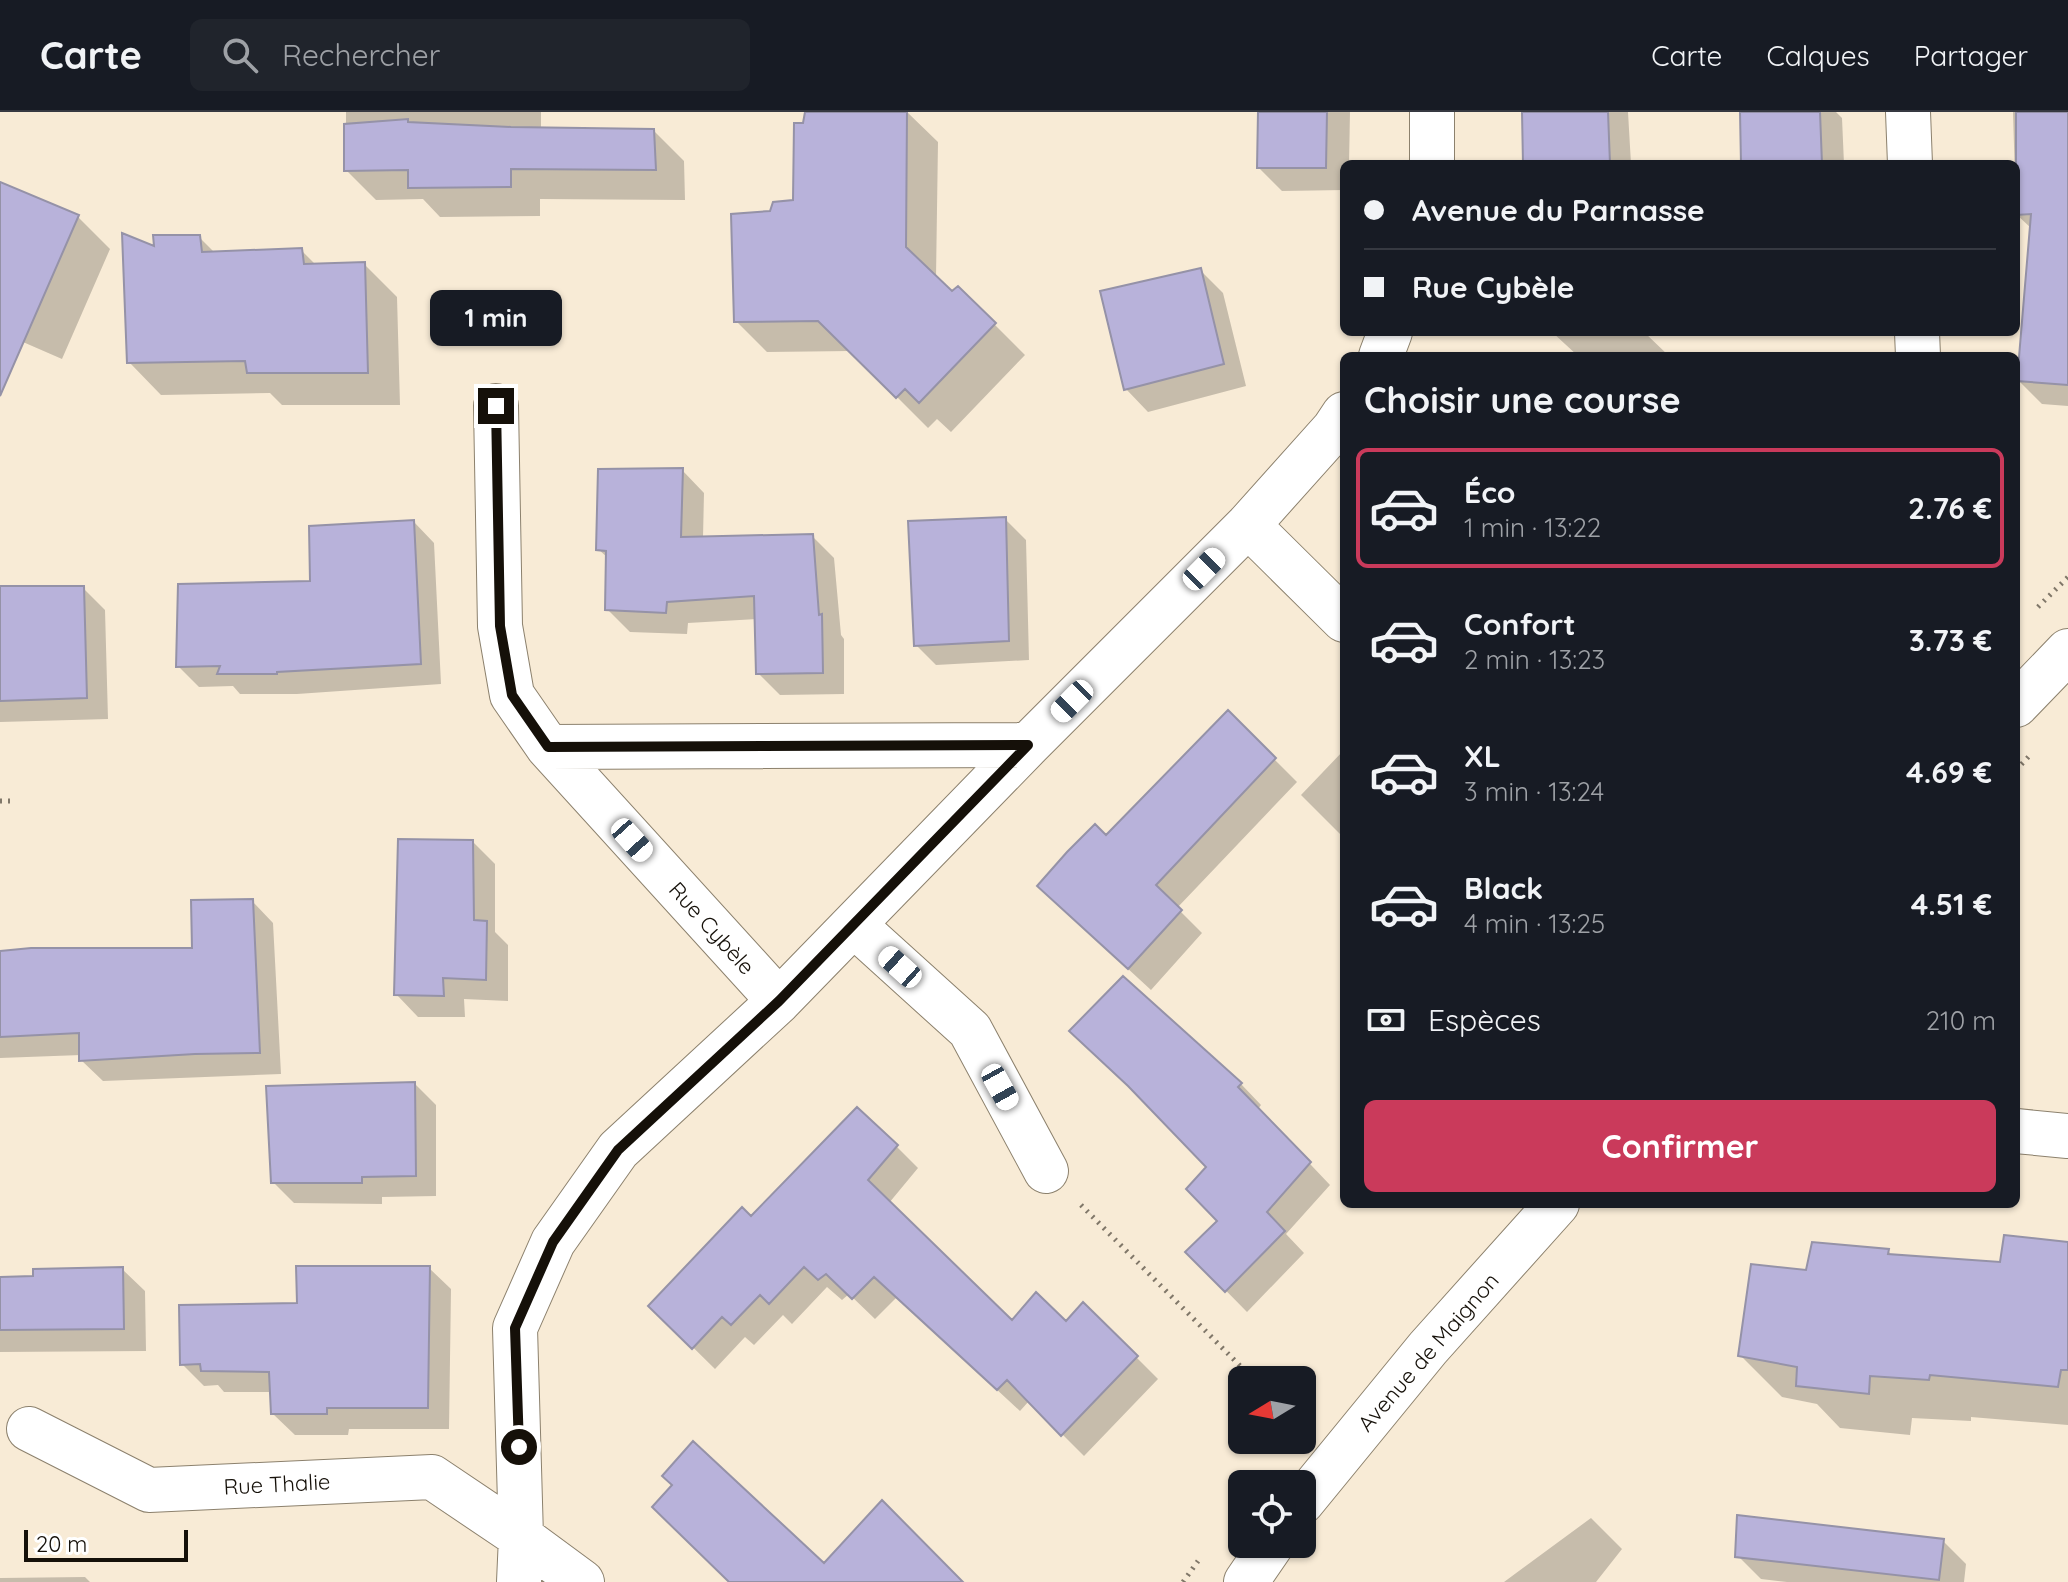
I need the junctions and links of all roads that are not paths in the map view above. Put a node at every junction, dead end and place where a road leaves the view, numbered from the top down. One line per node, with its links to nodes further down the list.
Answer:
1 (1432, 112): 3 (street)
2 (1908, 112): 4 (street)
3 (1432, 160)
4 (1910, 160)
5 (496, 406): 12 (street, Rue Cybèle)
6 (1340, 420): 7 (street)
7 (1248, 525): 8 (street); 11 (street)
8 (1340, 616)
9 (2068, 651): 10 (street)
10 (2020, 701)
11 (1028, 745): 12 (street); 13 (street)
12 (548, 747): 14 (street, Rue Cybèle)
13 (854, 925): 14 (street); 17 (street)
14 (779, 1001): 21 (street)
15 (2020, 1131): 16 (street)
16 (2068, 1136)
17 (1046, 1171)
18 (1553, 1208): 20 (street, Avenue de Maignon)
19 (29, 1429): 21 (street, Rue Thalie)
20 (1316, 1485)
21 (521, 1537): 23 (street); 24 (street, Rue Thalie)
22 (1262, 1558): 25 (street)
23 (519, 1582)
24 (582, 1582)
25 (1246, 1582)

